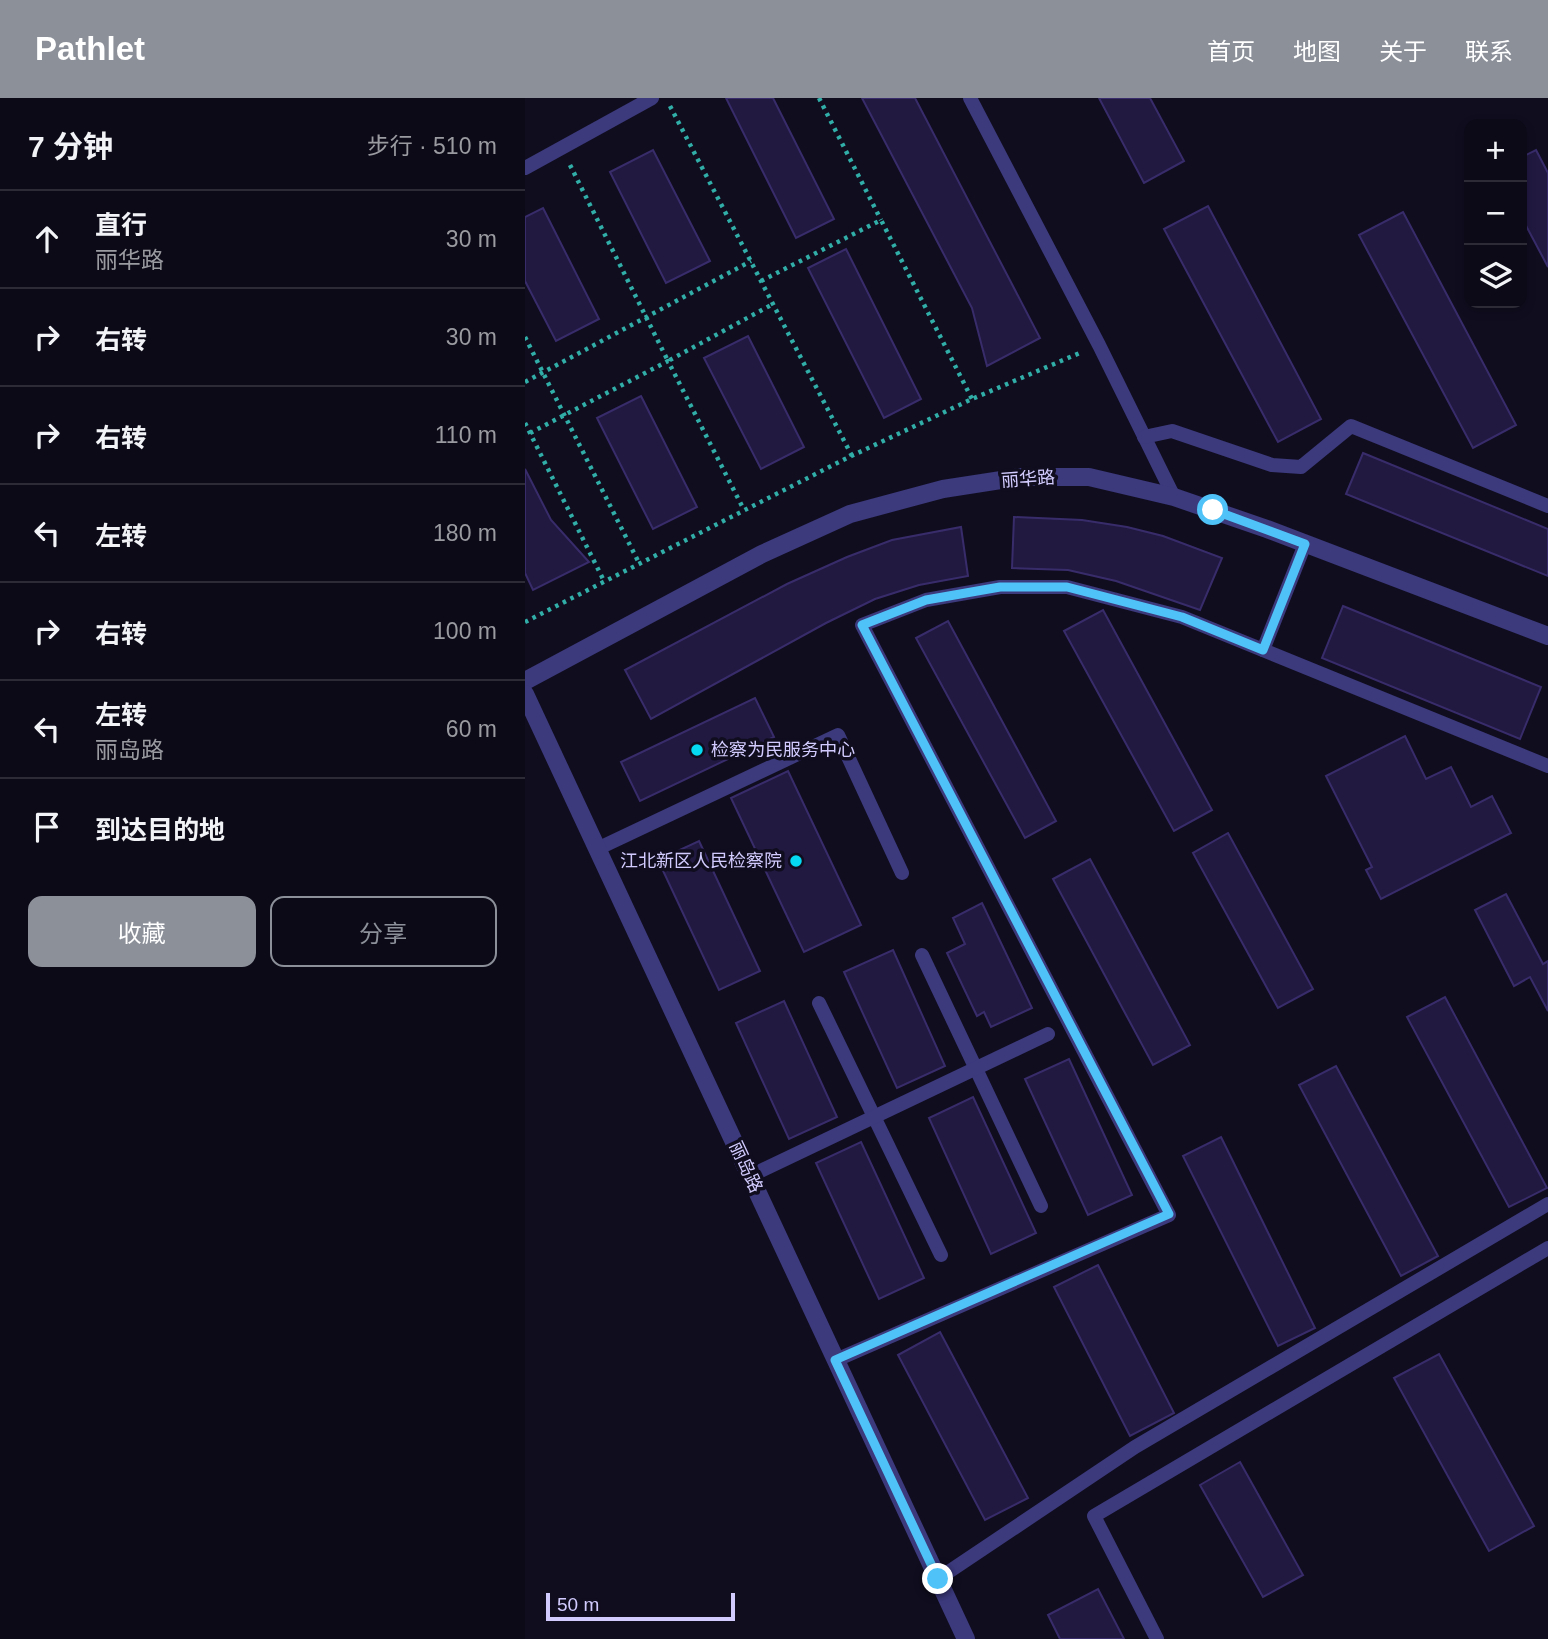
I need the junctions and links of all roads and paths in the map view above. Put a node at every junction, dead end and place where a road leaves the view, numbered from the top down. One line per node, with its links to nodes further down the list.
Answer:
1 (652, 98): 5 (lane)
2 (666, 98): 8 (path)
3 (819, 98): 7 (path)
4 (970, 98): 13 (lane)
5 (561, 148): 6 (lane); 11 (path)
6 (525, 169)
7 (881, 220): 9 (path); 17 (path)
8 (751, 261): 9 (path); 11 (path)
9 (761, 281): 10 (path)
10 (773, 304): 14 (path); 22 (path)
11 (645, 318): 14 (path); 15 (path)
12 (525, 337): 15 (path)
13 (1099, 345): 17 (path); 21 (lane)
14 (668, 361): 18 (path); 25 (path)
15 (543, 373): 16 (path); 18 (path)
16 (525, 382)
17 (972, 399): 22 (path)
18 (564, 414): 20 (path); 27 (path)
19 (525, 423): 20 (path)
20 (530, 433): 28 (path)
21 (1144, 437): 23 (lane); 24 (lane)
22 (852, 456): 25 (path)
23 (1174, 497): 26 (street, 丽华路); 32 (street, 丽华路)
24 (1548, 506)
25 (744, 510): 27 (path)
26 (1305, 544): 30 (street, 丽华路); 31 (lane)
27 (639, 564): 28 (path)
28 (604, 581): 29 (path)
29 (525, 622)
30 (1548, 636)
31 (1263, 650): 34 (lane); 47 (lane)
32 (525, 681)
33 (525, 694): 35 (street, 丽岛路)
34 (1548, 766)
35 (597, 849): 36 (lane); 42 (street, 丽岛路)
36 (902, 873)
37 (922, 955): 40 (lane)
38 (819, 1003): 41 (lane)
39 (1048, 1034): 40 (lane)
40 (976, 1068): 41 (lane); 44 (lane)
41 (873, 1117): 42 (lane); 46 (lane)
42 (750, 1176): 47 (street, 丽岛路)
43 (1548, 1204): 48 (lane)
44 (1041, 1206)
45 (1548, 1248): 50 (lane)
46 (941, 1255)
47 (835, 1360): 48 (street, 丽岛路)
48 (938, 1579): 49 (street, 丽岛路)
49 (966, 1639)
50 (1157, 1639)

